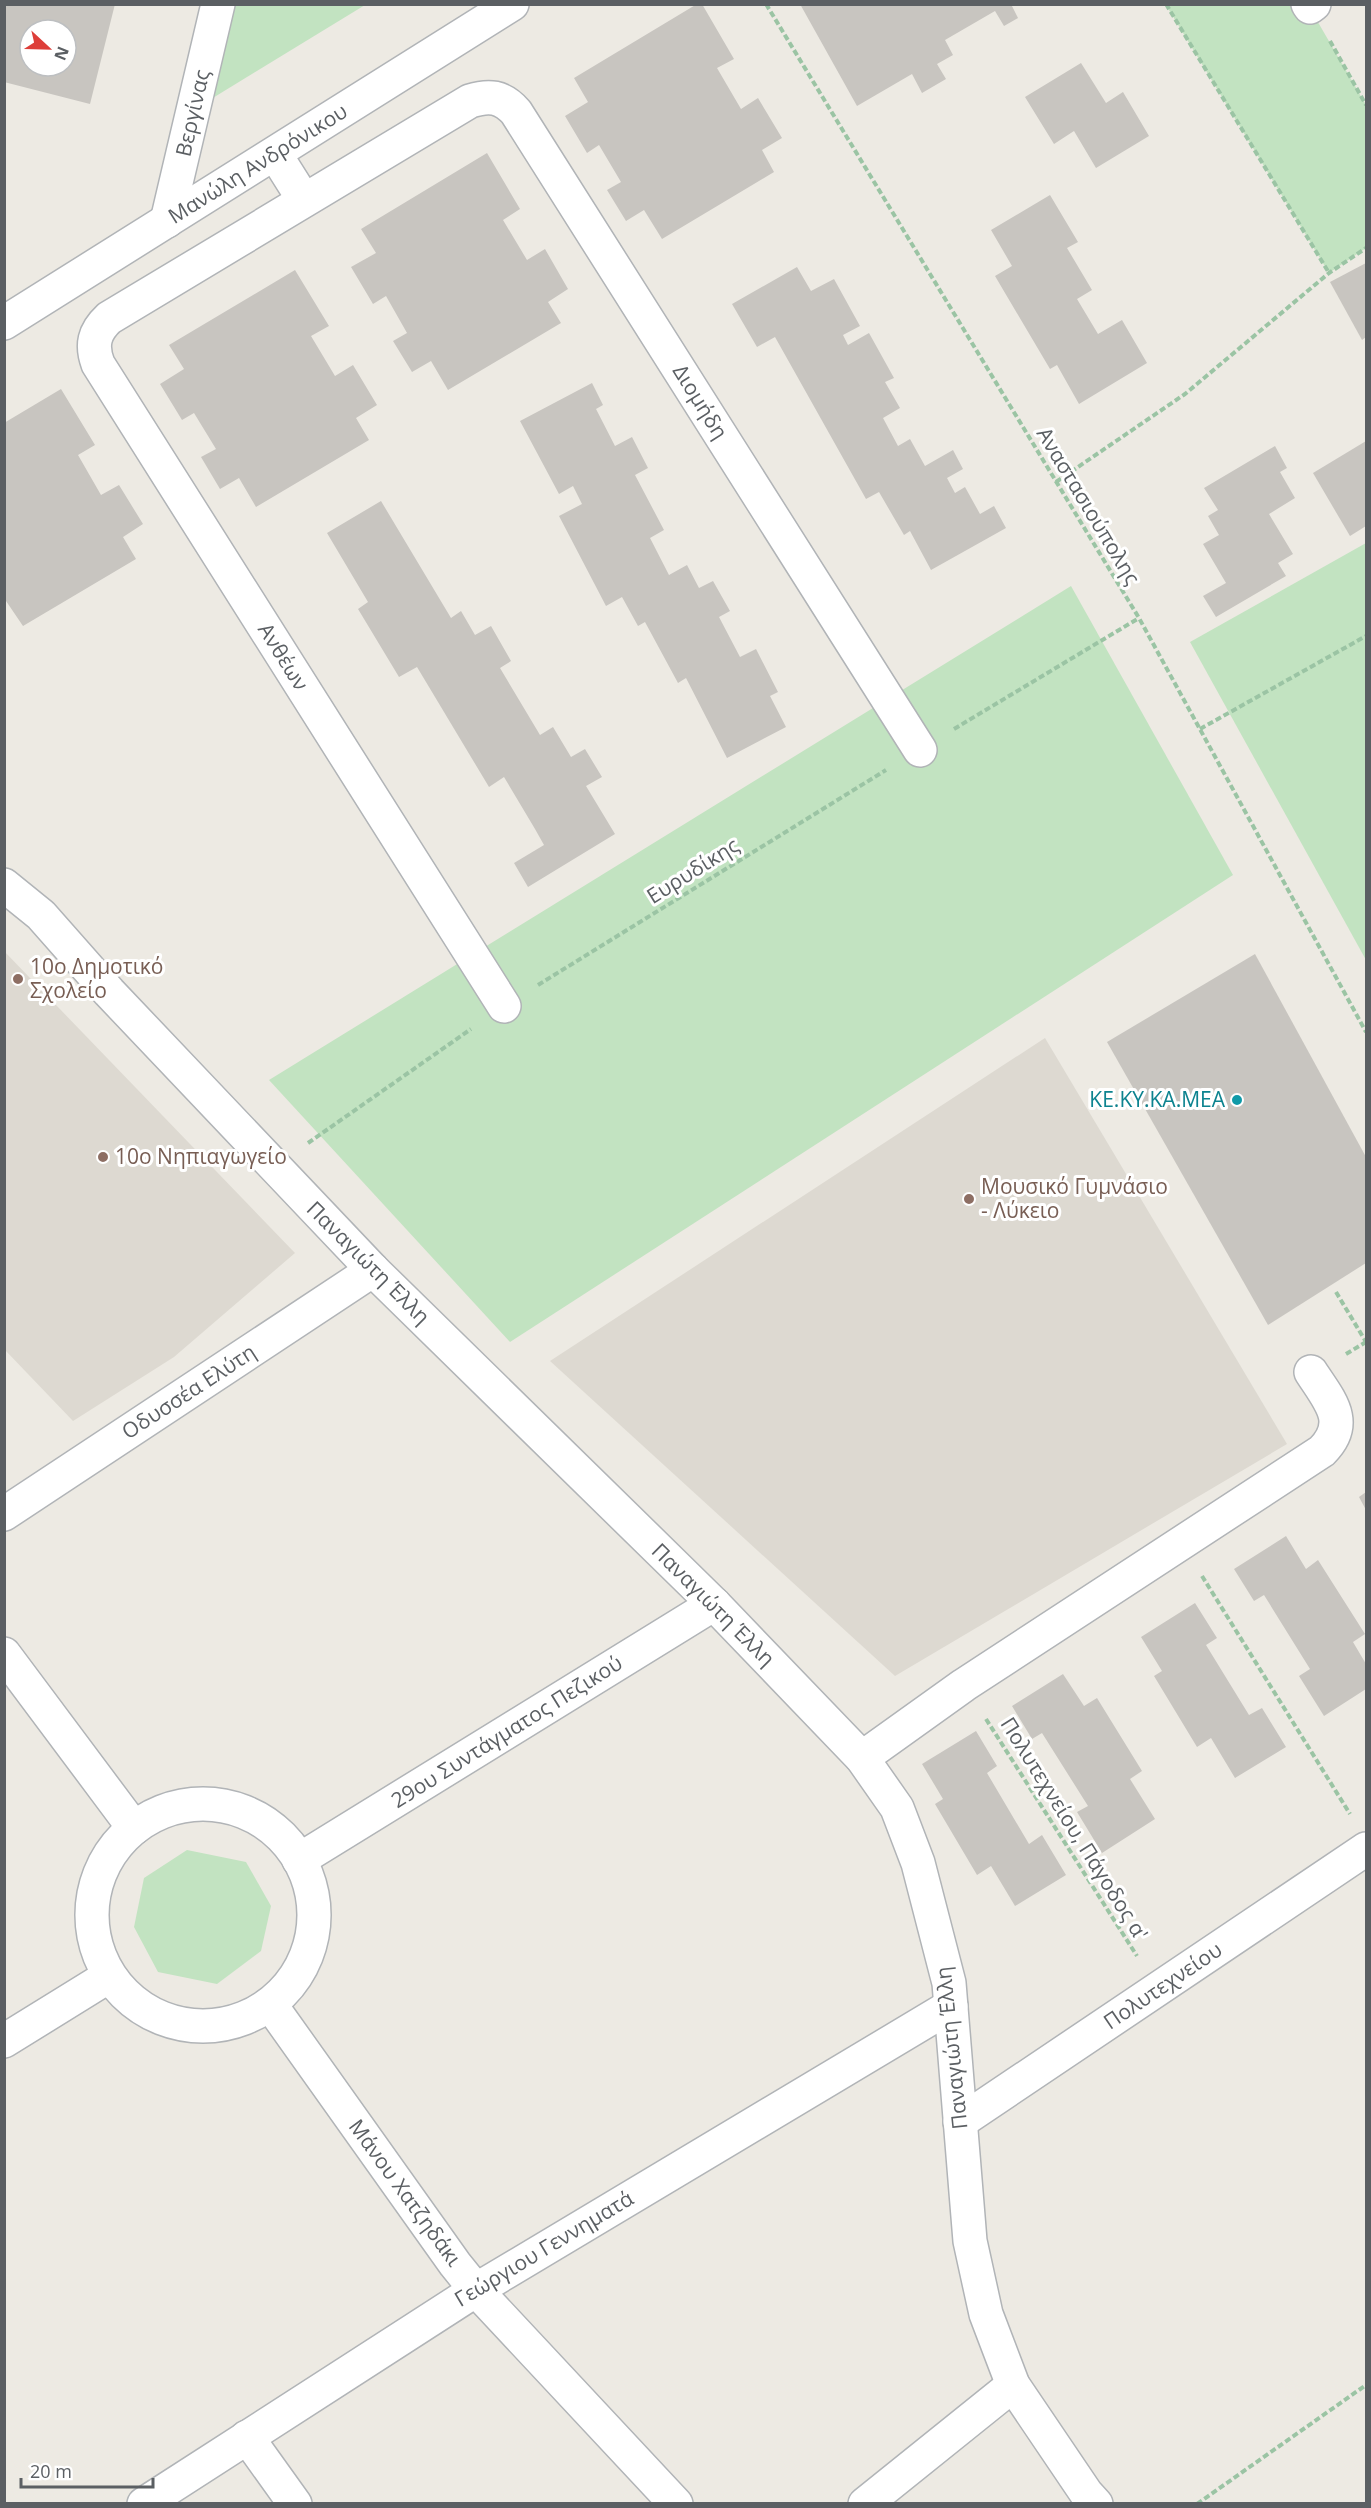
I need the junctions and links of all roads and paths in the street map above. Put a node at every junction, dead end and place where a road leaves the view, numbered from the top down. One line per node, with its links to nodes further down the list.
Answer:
1 (218, 4): 10 (street, Βεργίνας)
2 (512, 4): 8 (street, Μανώλη Ανδρόνικου)
3 (766, 4): 16 (path, Αναστασιούπολης)
4 (1166, 4): 12 (path)
5 (1311, 5): 6 (path)
6 (1366, 105)
7 (457, 109): 9 (street, Ανθέων); 20 (street, Διομήδη)
8 (275, 154): 9 (street); 10 (street, Μανώλη Ανδρόνικου)
9 (304, 200): 22 (street, Ανθέων)
10 (167, 221): 13 (street, Μανώλη Ανδρόνικου)
11 (1366, 248): 12 (path)
12 (1329, 273): 16 (path)
13 (60, 288): 14 (street); 15 (street, Μανώλη Ανδρόνικου)
14 (4, 298)
15 (4, 323)
16 (1056, 482): 17 (path, Αναστασιούπολης)
17 (1139, 618): 19 (path, Αναστασιούπολης); 20 (path, Ευρυδίκης)
18 (1366, 636): 19 (path)
19 (1200, 729): 23 (path, Αναστασιούπολης)
20 (920, 750): 22 (path, Ευρυδίκης)
21 (4, 885): 24 (street, Παναγιώτη Έλλη)
22 (504, 1006): 24 (path, Ευρυδίκης)
23 (1366, 1032)
24 (274, 1167): 25 (street, Παναγιώτη Έλλη)
25 (373, 1270): 29 (street, Οδυσσέα Ελύτη); 31 (street, Παναγιώτη Έλλη)
26 (1336, 1292): 27 (path)
27 (1366, 1343)
28 (1311, 1372): 30 (street)
29 (4, 1514)
30 (1182, 1543): 33 (street); 36 (path)
31 (714, 1604): 34 (street, Παναγιώτη Έλλη); 37 (street, 29ου Συντάγματος Πεζικού)
32 (4, 1654): 35 (street)
33 (964, 1685): 34 (street); 39 (path, Πολυτεχνείου, Πάγοδος α')
34 (862, 1758): 41 (street, Παναγιώτη Έλλη)
35 (134, 1828): 37 (street); 38 (street)
36 (1360, 1835): 39 (street, Πολυτεχνείου)
37 (299, 1860): 40 (street)
38 (109, 1976): 40 (street); 42 (street)
39 (1158, 1989): 43 (street, Πολυτεχνείου)
40 (270, 2004): 44 (street, Μάνου Χατζηδάκι)
41 (951, 2006): 43 (street, Παναγιώτη Έλλη); 44 (street, Γεώργιου Γεννηματά)
42 (4, 2041)
43 (960, 2122): 45 (street, Παναγιώτη Έλλη)
44 (476, 2290): 47 (street, Γεώργιου Γεννηματά); 50 (street, Μάνου Χατζηδάκι)
45 (1013, 2385): 51 (street); 52 (street, Παναγιώτη Έλλη)
46 (1366, 2385): 53 (path)
47 (247, 2437): 48 (street, Γεώργιου Γεννηματά); 49 (street)
48 (144, 2504)
49 (295, 2504)
50 (676, 2504)
51 (865, 2504)
52 (1096, 2504)
53 (1197, 2504)

